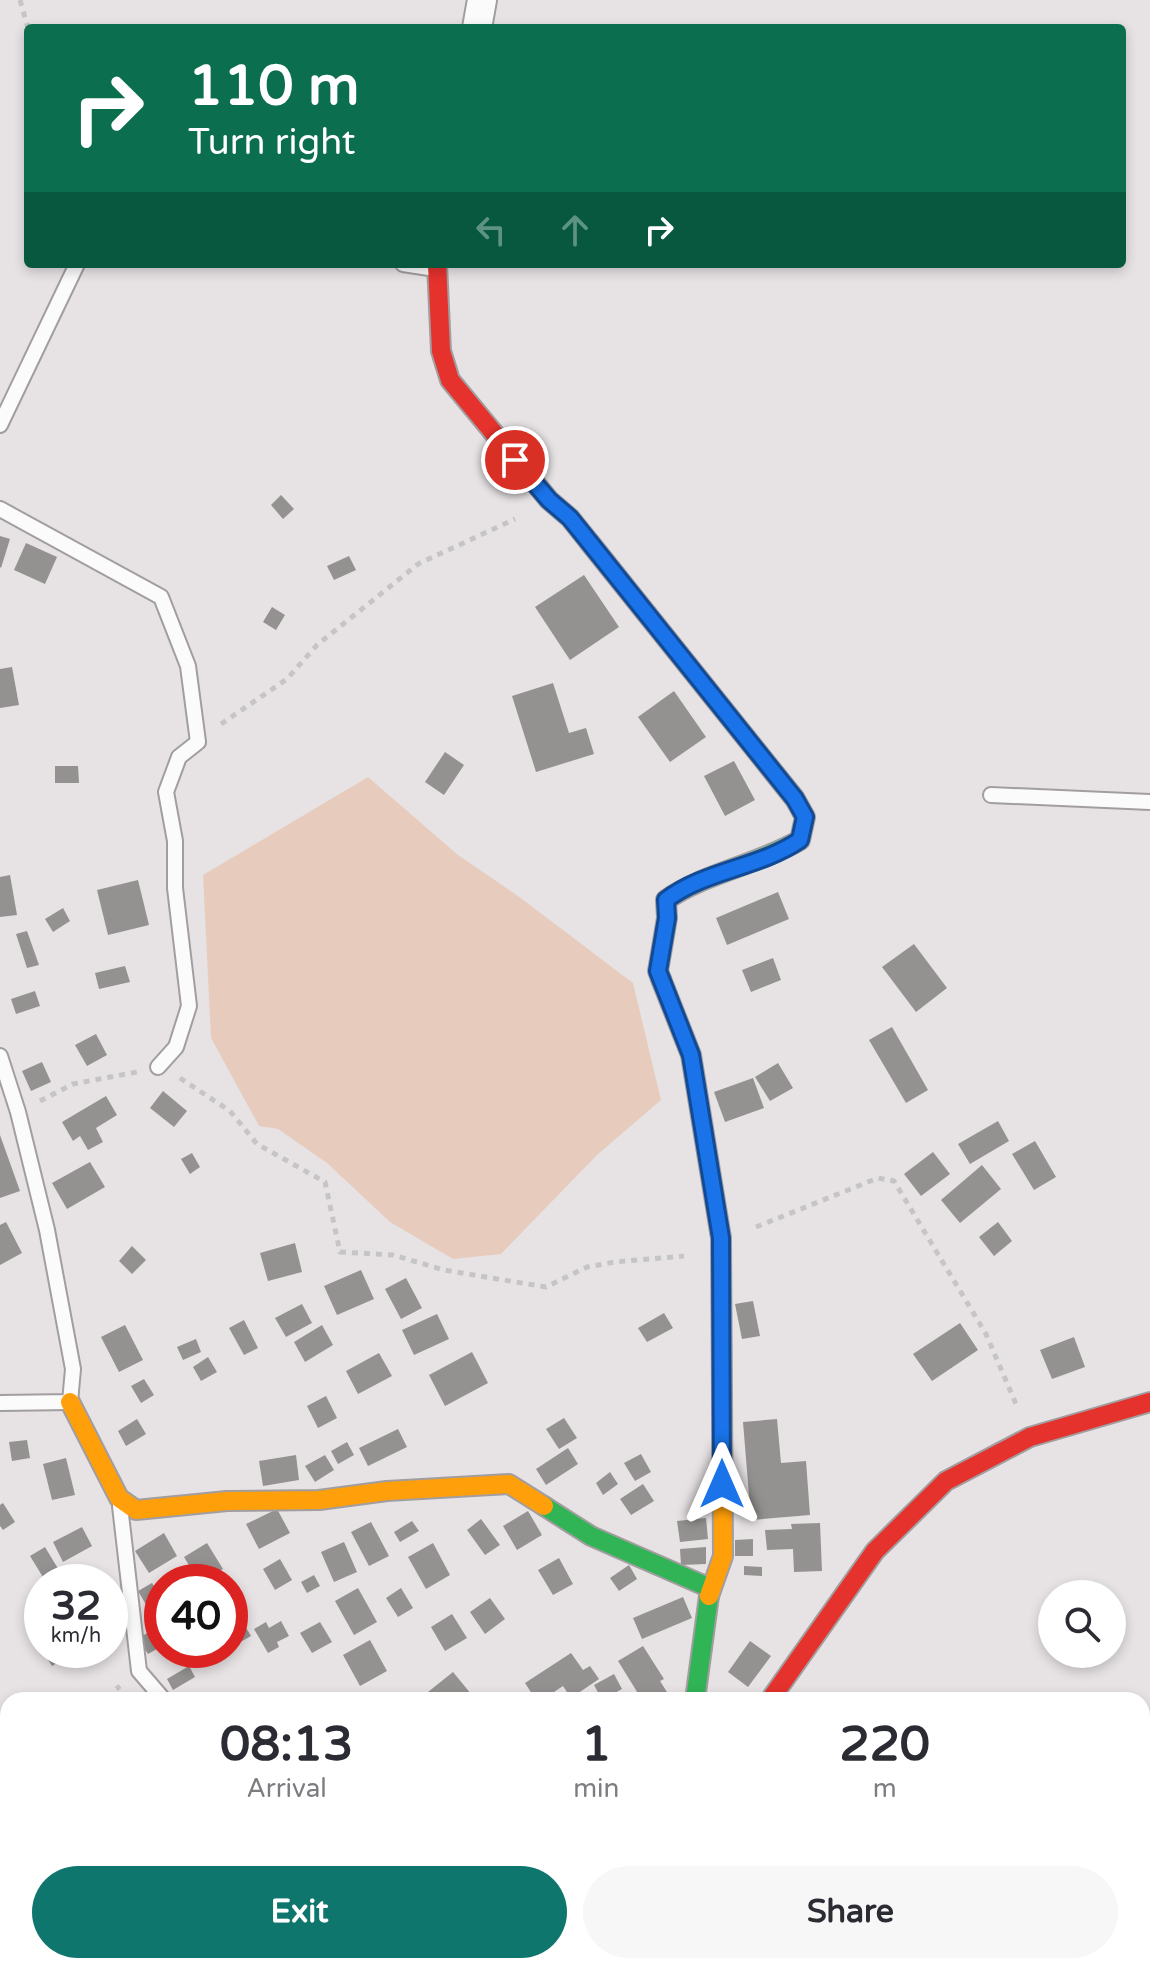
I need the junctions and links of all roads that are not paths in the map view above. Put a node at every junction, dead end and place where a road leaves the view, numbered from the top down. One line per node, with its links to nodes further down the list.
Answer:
1 (482, 0): 2 (street)
2 (478, 24)
3 (75, 268): 5 (lane)
4 (436, 268): 15 (street)
5 (0, 425)
6 (0, 509): 10 (lane)
7 (991, 795): 8 (lane)
8 (1150, 802)
9 (0, 1056): 11 (lane)
10 (158, 1067)
11 (70, 1402): 13 (lane); 14 (street)
12 (1150, 1402): 18 (street)
13 (0, 1403)
14 (119, 1498): 15 (street); 16 (lane)
15 (710, 1588): 17 (street)
16 (157, 1692)
17 (696, 1692)
18 (776, 1692)

